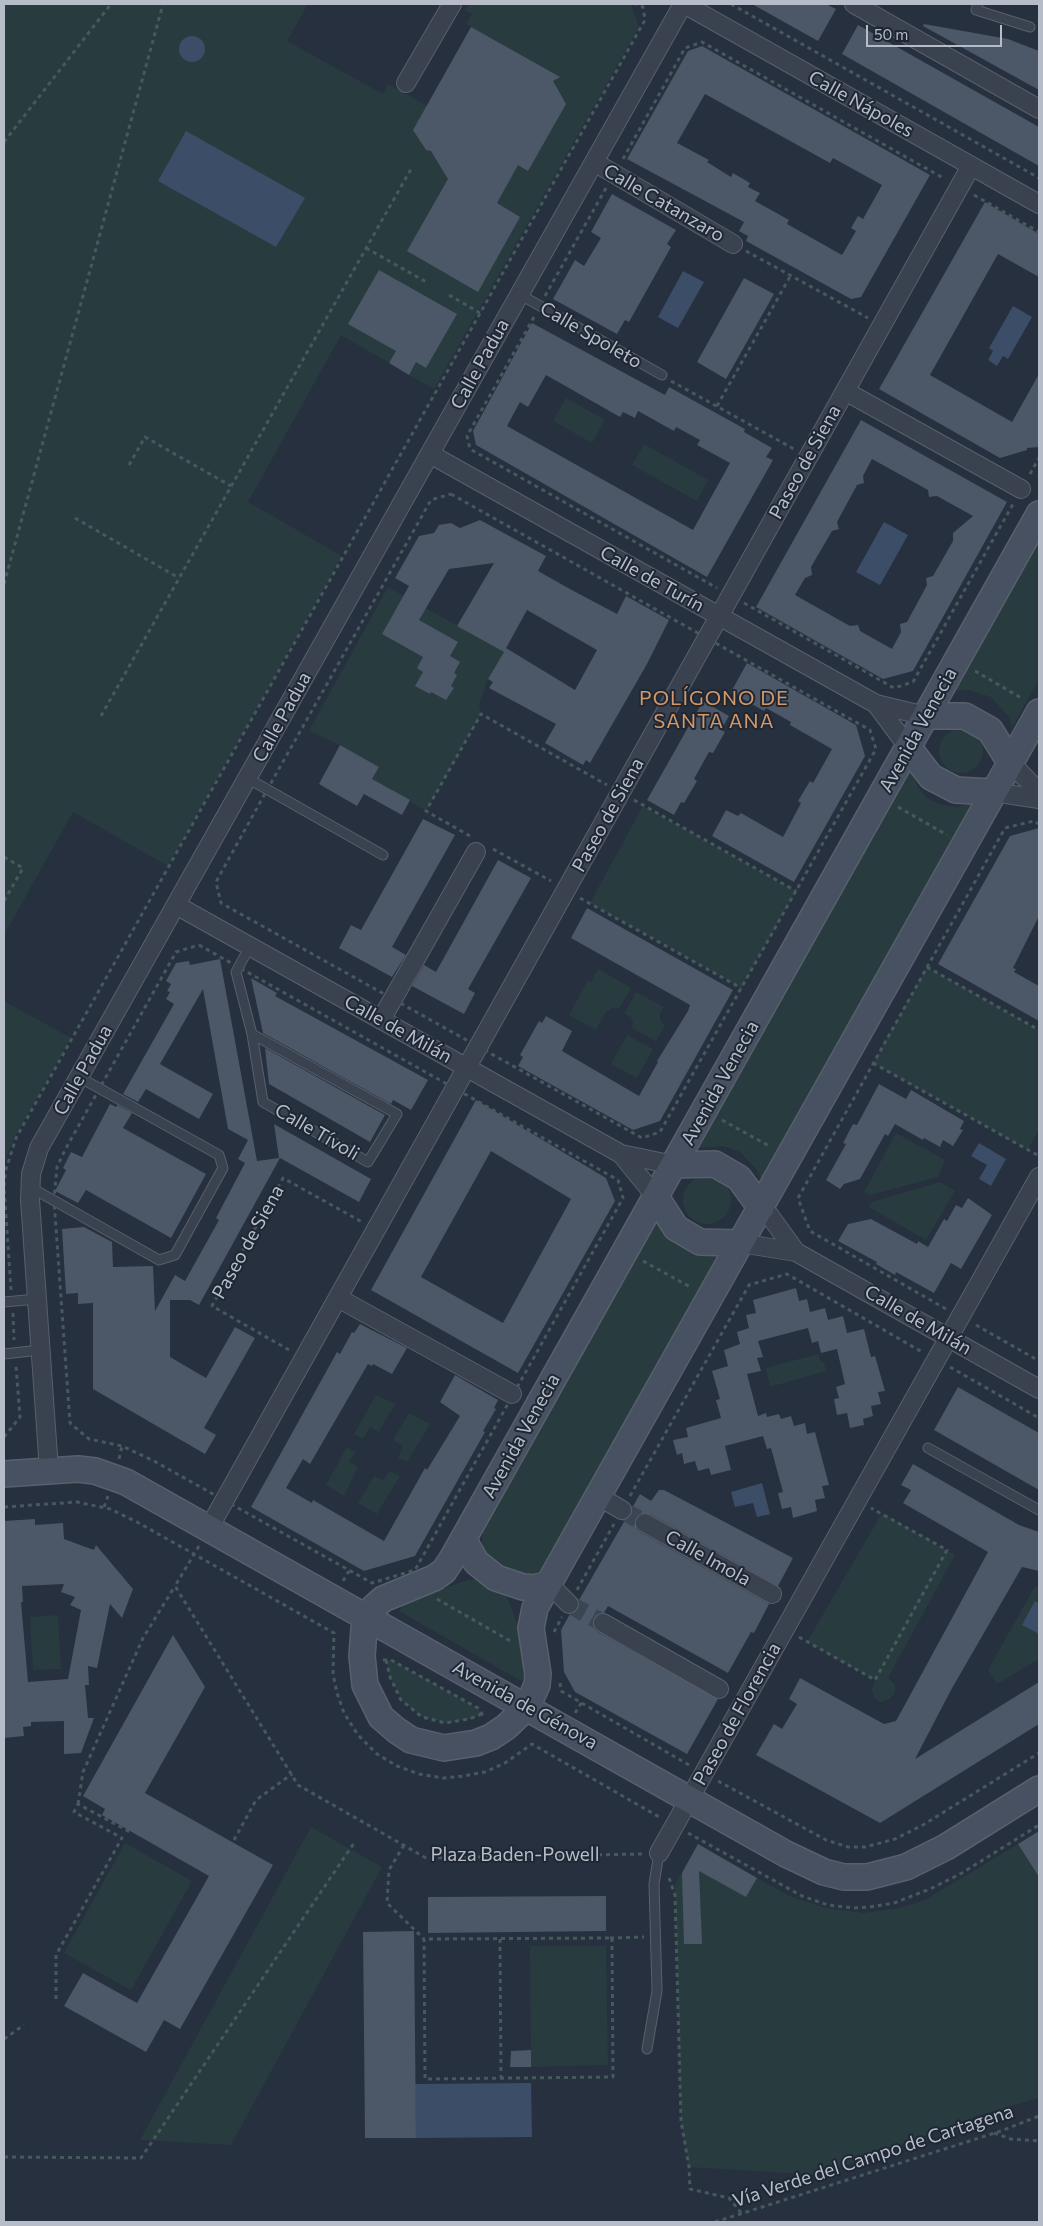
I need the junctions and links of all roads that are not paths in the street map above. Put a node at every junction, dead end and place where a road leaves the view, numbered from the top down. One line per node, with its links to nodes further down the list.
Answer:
1 (452, 4): 6 (street)
2 (854, 4): 7 (street)
3 (978, 4): 5 (lane)
4 (689, 5): 8 (street, Calle Padua); 9 (street, Calle Nápoles)
5 (1030, 27)
6 (406, 83)
7 (1039, 109)
8 (594, 162): 11 (street, Calle Catanzaro); 12 (street, Calle Padua)
9 (971, 166): 10 (street, Calle Nápoles); 14 (street, Paseo de Siena)
10 (1039, 204)
11 (734, 244)
12 (520, 294): 13 (lane, Calle Spoleto); 15 (street, Calle Padua)
13 (662, 375)
14 (845, 391): 16 (street); 18 (street, Paseo de Siena)
15 (430, 454): 18 (street, Calle de Turín); 24 (street, Calle Padua)
16 (1022, 489)
17 (1039, 514): 21 (street, Avenida Venecia)
18 (719, 616): 19 (street, Calle de Turín); 34 (street, Paseo de Siena)
19 (876, 704): 21 (street, Calle de Turín); 22 (street, Calle de Turín)
20 (1035, 708): 23 (street)
21 (926, 716): 22 (street, Avenida Venecia); 23 (street)
22 (908, 747): 25 (street); 37 (street, Avenida Venecia)
23 (1010, 762): 25 (street); 26 (street)
24 (247, 778): 29 (lane); 30 (street, Calle Padua)
25 (993, 792): 27 (street); 41 (street)
26 (1039, 792)
27 (1039, 799)
28 (481, 846): 32 (street)
29 (382, 855)
30 (176, 905): 31 (street, Calle de Milán); 35 (street, Calle Padua)
31 (250, 946): 32 (street, Calle de Milán); 33 (lane, Calle Tívoli)
32 (381, 1020): 34 (street, Calle de Milán)
33 (252, 1034): 33 (lane, Calle Tívoli)
34 (466, 1068): 36 (street, Calle de Milán); 44 (street, Paseo de Siena)
35 (79, 1077): 39 (street, Calle Padua); 39 (lane)
36 (621, 1154): 37 (street, Calle de Milán); 40 (street, Calle de Milán)
37 (674, 1165): 40 (street, Avenida Venecia); 41 (street)
38 (1039, 1177): 47 (street, Paseo de Florencia)
39 (30, 1187): 45 (street, Calle Padua)
40 (656, 1197): 42 (street); 60 (street, Avenida Venecia)
41 (761, 1208): 42 (street); 43 (street, Calle de Milán)
42 (740, 1243): 43 (street, Calle de Milán); 55 (street)
43 (796, 1252): 47 (street, Calle de Milán)
44 (338, 1298): 51 (street); 59 (street, Paseo de Siena)
45 (37, 1299): 46 (lane); 48 (street, Calle Padua)
46 (4, 1302)
47 (949, 1338): 50 (street, Calle de Milán); 69 (street, Paseo de Florencia)
48 (40, 1350): 49 (lane); 53 (street, Calle Padua)
49 (4, 1354)
50 (1039, 1389)
51 (512, 1394)
52 (928, 1448): 57 (lane)
53 (49, 1470): 54 (street, Avenida de Génova); 59 (street, Avenida de Génova)
54 (4, 1474)
55 (598, 1496): 56 (street); 61 (street)
56 (622, 1510)
57 (1039, 1510)
58 (645, 1523): 62 (street, Calle Imola)
59 (209, 1528): 64 (street, Avenida de Génova)
60 (465, 1536): 61 (street); 64 (street, Avenida Venecia)
61 (549, 1584): 63 (street); 67 (street)
62 (772, 1594)
63 (569, 1604)
64 (368, 1617): 67 (street, Avenida de Génova); 67 (street)
65 (603, 1623): 66 (street)
66 (719, 1689)
67 (527, 1706): 69 (street, Avenida de Génova)
68 (1039, 1789): 69 (street, Avenida de Génova)
69 (690, 1799): 70 (street)
70 (659, 1853): 71 (lane)
71 (647, 2049)

